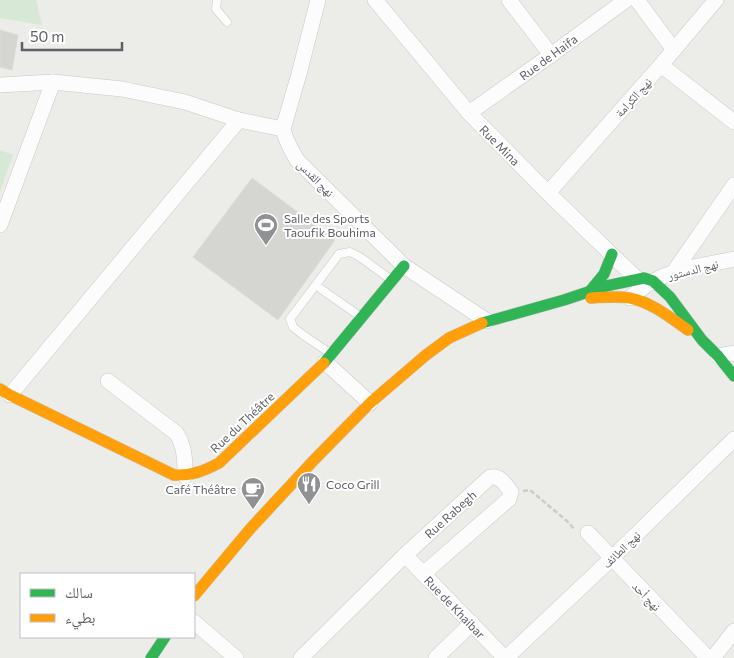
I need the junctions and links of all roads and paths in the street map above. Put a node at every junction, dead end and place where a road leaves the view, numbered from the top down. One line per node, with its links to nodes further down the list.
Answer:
1 (218, 0): 8 (lane)
2 (318, 0): 17 (street)
3 (375, 0): 14 (street, Rue Mina)
4 (509, 0): 10 (street)
5 (626, 0): 10 (street, Rue de Haifa)
6 (637, 0): 9 (street)
7 (716, 0): 9 (street, نهج الكرامة)
8 (227, 22)
9 (674, 50): 11 (street, نهج الكرامة)
10 (551, 55): 14 (street, Rue de Haifa)
11 (661, 65): 16 (street); 19 (street, نهج الكرامة)
12 (53, 82): 13 (street); 15 (street); 20 (street)
13 (0, 85)
14 (469, 113): 19 (street, Rue Mina)
15 (240, 120): 17 (street); 40 (street)
16 (734, 122)
17 (282, 129): 23 (street, نهج القدس)
18 (734, 186): 24 (street)
19 (548, 193): 21 (street, Rue Mina)
20 (0, 225)
21 (612, 254): 25 (street, Rue Mina); 29 (main road)
22 (734, 259): 24 (street, نهج الدستور)
23 (404, 266): 26 (main road, Rue du Théâtre); 33 (street, نهج القدس)
24 (673, 272): 27 (street, نهج الدستور)
25 (637, 279): 27 (main road); 29 (main road)
26 (392, 281): 32 (main road, Rue du Théâtre); 37 (lane)
27 (653, 281): 30 (street, نهج الدستور); 34 (main road)
28 (321, 289): 32 (lane)
29 (590, 291): 31 (main road)
30 (630, 298): 31 (main road); 34 (main road)
31 (564, 300): 33 (main road)
32 (363, 318): 37 (main road, Rue du Théâtre)
33 (487, 321): 41 (main road)
34 (702, 340): 36 (main road)
35 (734, 353): 36 (street)
36 (718, 356): 38 (main road)
37 (329, 358): 41 (street); 43 (main road, Rue du Théâtre)
38 (734, 376)
39 (108, 381): 43 (street)
40 (5, 392): 43 (main road)
41 (370, 403): 49 (main road)
42 (734, 439): 47 (street, نهج الطائف)
43 (185, 476)
44 (511, 492): 45 (path); 46 (street, Rue Rabegh); 48 (street)
45 (588, 534): 47 (street, نهج أحد)
46 (405, 555): 48 (street, Rue de Khaibar); 54 (street, Rue Rabegh)
47 (611, 559): 58 (street, نهج الطائف); 59 (street, نهج أحد)
48 (423, 574): 51 (street, Rue de Khaibar)
49 (195, 595)
50 (195, 623): 56 (street)
51 (472, 623): 57 (street); 58 (street, Rue de Khaibar)
52 (734, 631): 60 (street)
53 (164, 638): 55 (main road)
54 (305, 657)
55 (151, 658)
56 (236, 658)
57 (436, 658)
58 (506, 658)
59 (708, 658)
60 (713, 658)

